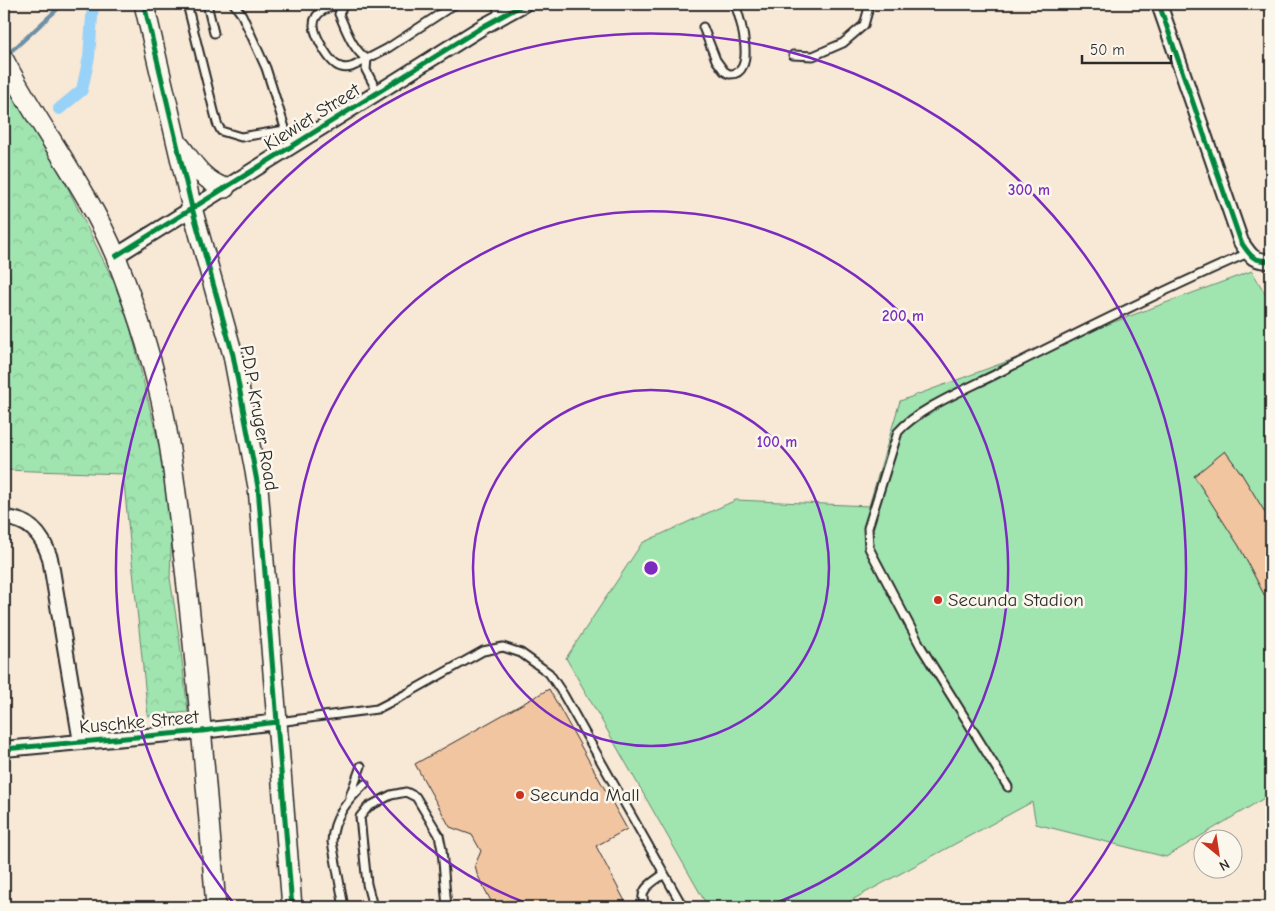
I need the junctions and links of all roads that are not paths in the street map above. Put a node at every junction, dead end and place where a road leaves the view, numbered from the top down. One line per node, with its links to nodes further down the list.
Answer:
1 (144, 4): 19 (street, P.D.P. Kruger Road)
2 (187, 4): 18 (lane)
3 (207, 4): 13 (lane)
4 (234, 4): 18 (lane)
5 (455, 4): 15 (lane)
6 (735, 4): 12 (lane)
7 (867, 4): 14 (lane)
8 (1159, 4): 24 (street)
9 (345, 5): 15 (lane); 15 (lane)
10 (520, 5): 11 (street, Kiewiet Street)
11 (498, 10): 17 (street, Kiewiet Street)
12 (703, 27)
13 (214, 33)
14 (793, 55)
15 (367, 58): 17 (lane)
16 (6, 63): 23 (street)
17 (378, 93): 20 (street, Kiewiet Street)
18 (285, 130): 20 (lane)
19 (176, 141): 21 (street); 22 (street, P.D.P. Kruger Road)
20 (291, 147): 21 (street, Kiewiet Street)
21 (225, 188): 22 (street, Kiewiet Street)
22 (192, 208): 23 (street, Kiewiet Street); 26 (street, P.D.P. Kruger Road)
23 (116, 256): 27 (street)
24 (1259, 258): 32 (lane)
25 (4, 518): 28 (street)
26 (277, 722): 27 (street, Kuschke Street); 34 (lane); 36 (street, P.D.P. Kruger Road)
27 (202, 731): 28 (street, Kuschke Street); 35 (street)
28 (81, 742): 29 (street, Kuschke Street)
29 (4, 749)
30 (361, 766): 33 (lane)
31 (365, 784): 33 (lane)
32 (1008, 787)
33 (349, 799): 37 (lane)
34 (664, 874): 40 (lane); 41 (lane)
35 (216, 907)
36 (292, 907)
37 (344, 907)
38 (373, 907): 39 (lane)
39 (447, 907)
40 (646, 907)
41 (683, 907)

